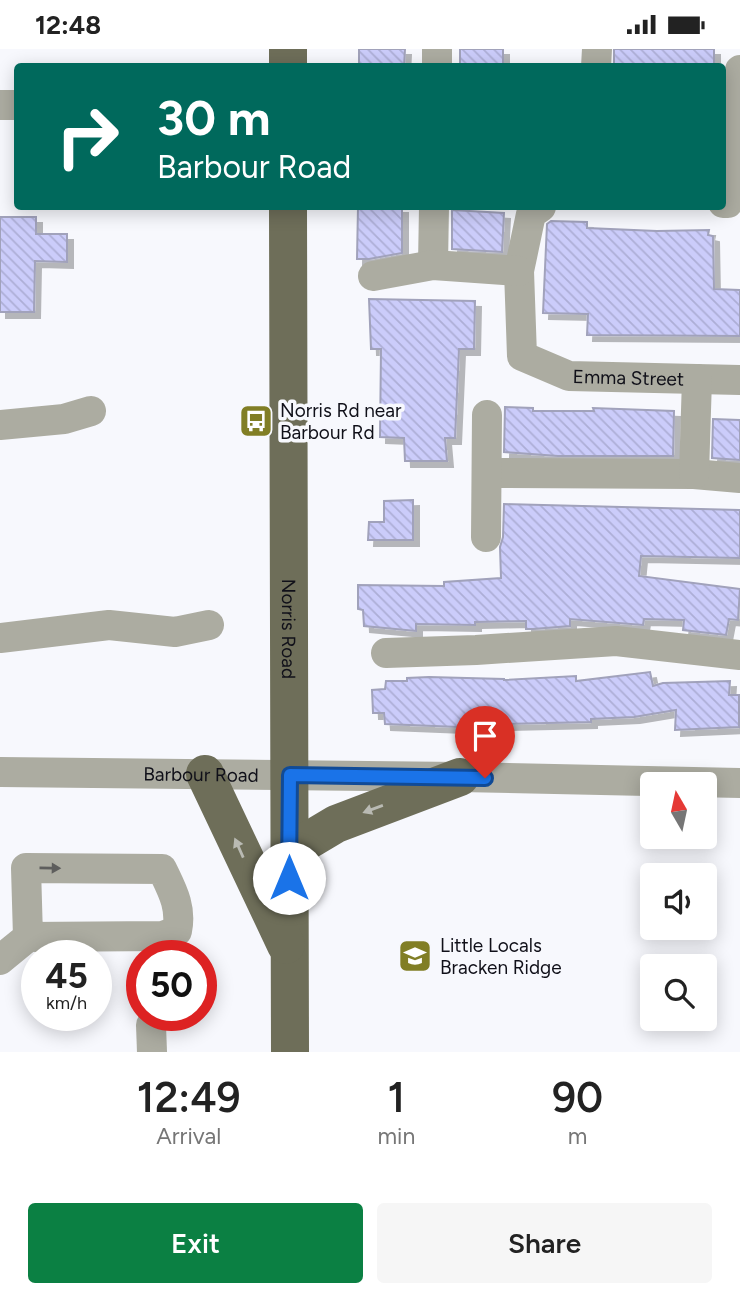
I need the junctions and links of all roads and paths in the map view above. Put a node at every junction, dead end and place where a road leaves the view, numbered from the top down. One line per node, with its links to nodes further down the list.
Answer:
1 (740, 70): 2 (street)
2 (726, 203)
3 (288, 210): 24 (main road, Norris Road)
4 (434, 210): 6 (street)
5 (537, 210): 7 (street)
6 (433, 265): 7 (street); 8 (street)
7 (519, 271): 9 (street, Emma Street)
8 (373, 276)
9 (696, 379): 10 (street, Emma Street); 15 (street)
10 (740, 380)
11 (91, 411): 13 (street)
12 (487, 415): 14 (street)
13 (0, 425)
14 (487, 473): 15 (street); 17 (street)
15 (694, 474): 16 (street)
16 (740, 478)
17 (486, 537)
18 (209, 625): 19 (street)
19 (0, 638)
20 (386, 653): 21 (street)
21 (740, 655)
22 (0, 772): 23 (street, Barbour Road)
23 (205, 774): 24 (street, Barbour Road); 29 (main road, one-way to 23)
24 (290, 775): 25 (street, Barbour Road); 27 (main road, Norris Road)
25 (460, 777): 26 (street, Barbour Road); 27 (main road, one-way to 27)
26 (740, 783)
27 (289, 852): 29 (main road, Norris Road)
28 (28, 937): 28 (street, one-way to 28); 30 (street)
29 (289, 954): 31 (main road, Norris Road)
30 (0, 960)
31 (290, 1052)

